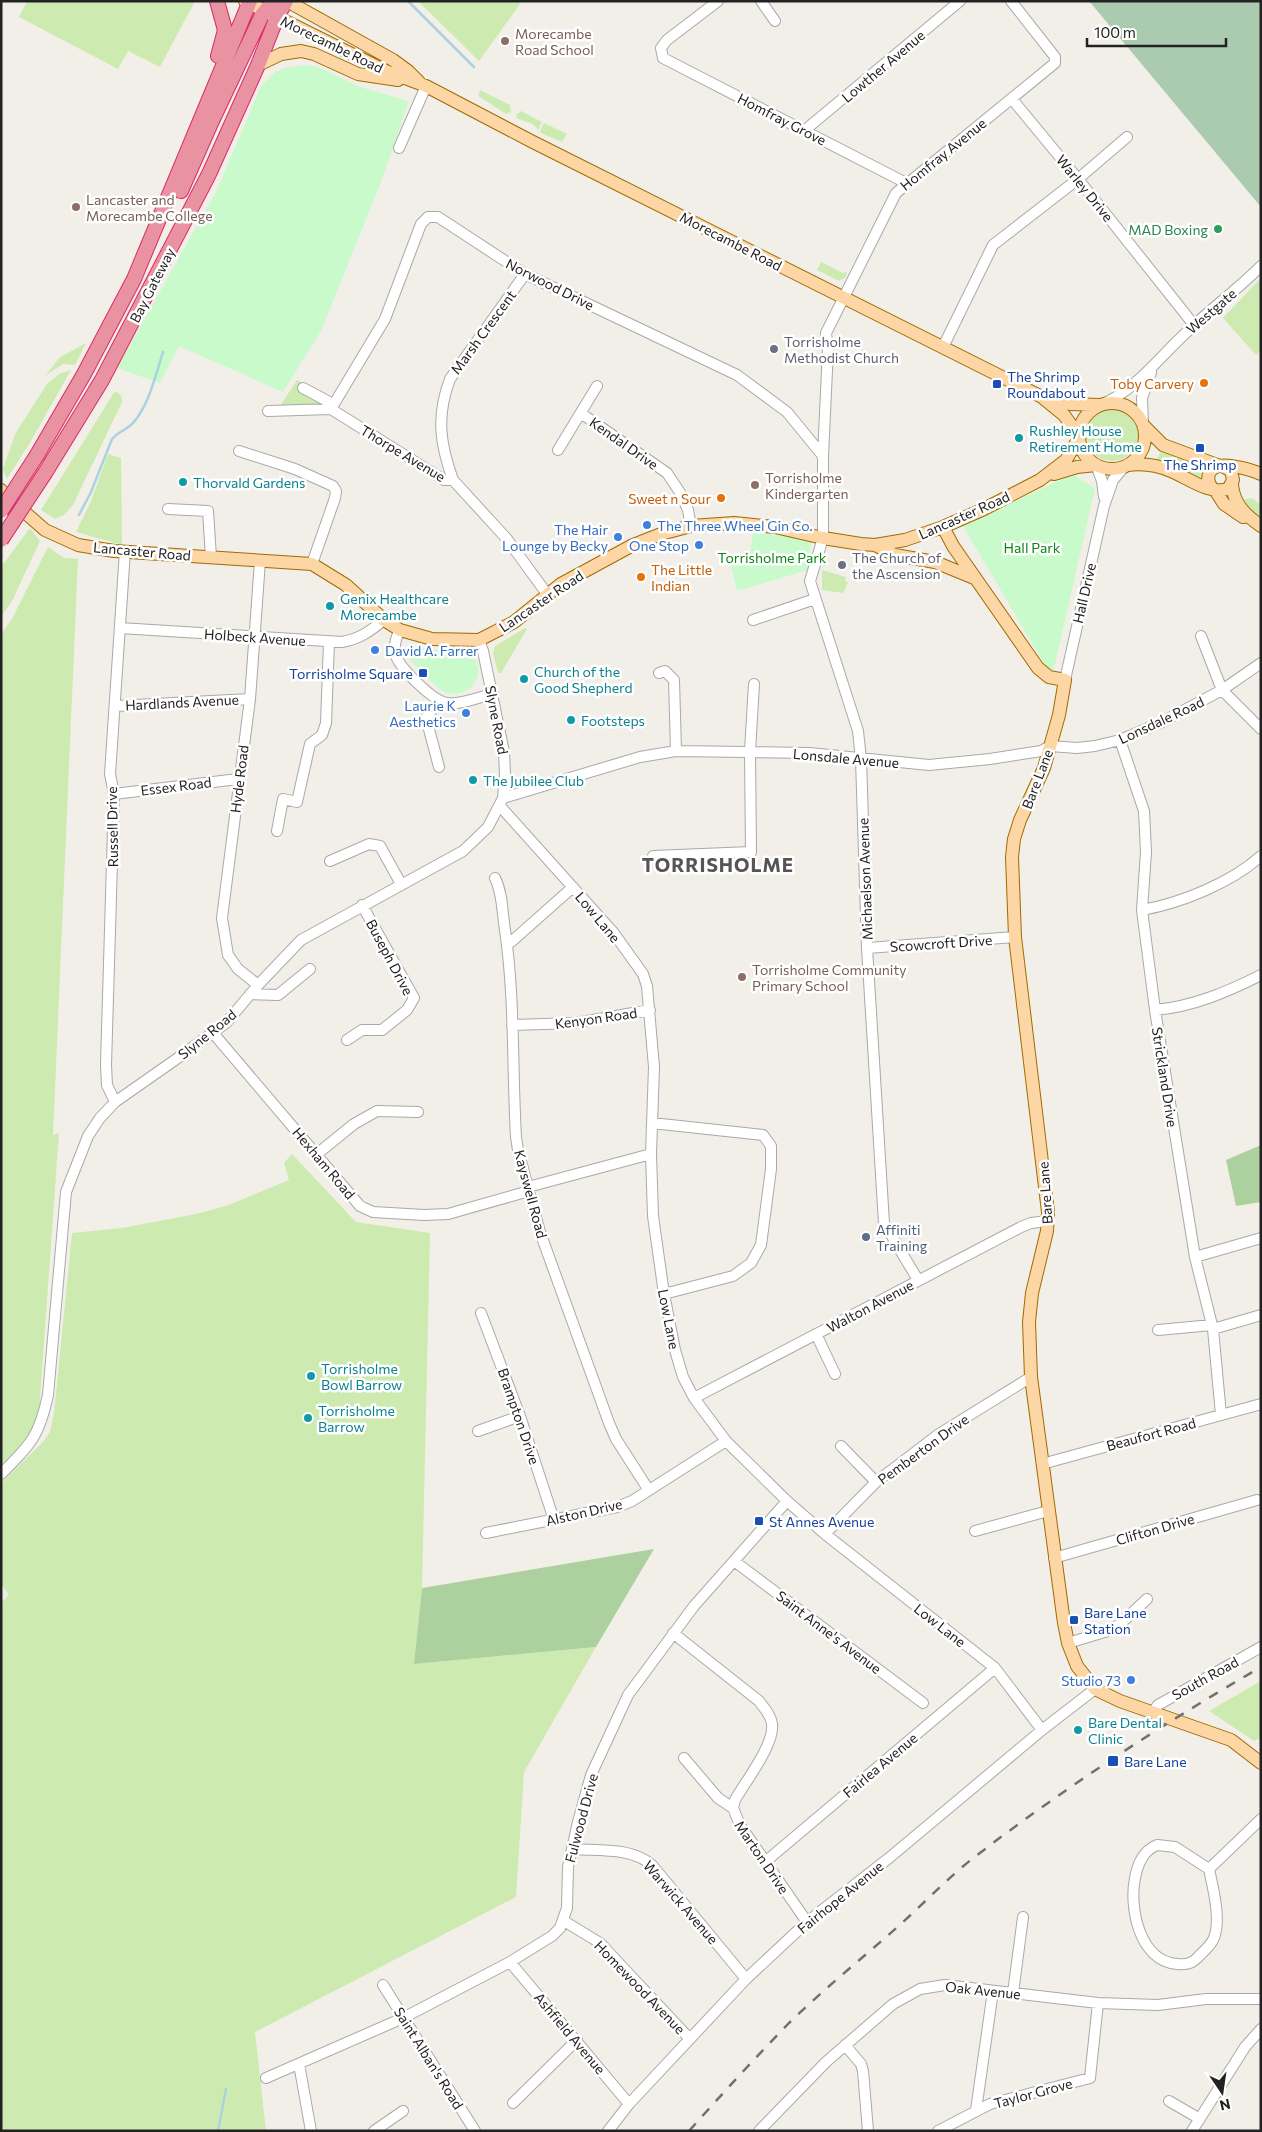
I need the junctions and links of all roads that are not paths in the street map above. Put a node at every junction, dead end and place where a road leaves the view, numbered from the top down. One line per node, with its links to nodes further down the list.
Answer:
1 (217, 1): 13 (highway)
2 (276, 1): 8 (highway)
3 (287, 1): 8 (highway); 11 (main road, Morecambe Road)
4 (718, 1): 14 (street, Homfray Grove)
5 (760, 1): 9 (street)
6 (960, 1): 14 (street, Lowther Avenue)
7 (1011, 1): 12 (street, Homfray Avenue)
8 (258, 6): 10 (highway, Bay Gateway); 11 (main road, Morecambe Road); 13 (highway, Bay Gateway); 19 (highway)
9 (775, 21)
10 (258, 65): 11 (main road); 56 (highway, Bay Gateway, bridge)
11 (419, 83): 16 (street); 22 (main road, Morecambe Road)
12 (1012, 99): 17 (street, Warley Drive); 18 (street, Homfray Avenue)
13 (202, 116): 19 (highway, Bay Gateway)
14 (805, 130): 18 (street, Homfray Grove)
15 (1127, 137): 17 (street)
16 (399, 148)
17 (1078, 179): 23 (street, Warley Drive); 24 (street)
18 (906, 183): 22 (street, Homfray Avenue)
19 (163, 212): 50 (highway, Bay Gateway, bridge)
20 (1261, 266): 23 (street, Westgate)
21 (525, 274): 30 (street, Norwood Drive); 37 (street, Norwood Drive); 43 (street, Marsh Crescent)
22 (844, 298): 24 (main road, Morecambe Road); 37 (street, Homfray Avenue)
23 (1194, 326): 25 (street, Westgate)
24 (943, 347): 28 (main road, Morecambe Road)
25 (1161, 357): 29 (street, Westgate); 33 (street, Westgate)
26 (597, 386): 32 (street, Kendal Drive)
27 (303, 388): 30 (street, Thorpe Avenue)
28 (1042, 397): 29 (main road, Morecambe Road); 34 (main road, Morecambe Road)
29 (1100, 405): 33 (main road); 34 (main road)
30 (332, 407): 31 (street); 43 (street, Thorpe Avenue)
31 (268, 411)
32 (582, 414): 35 (street, Kendal Drive); 52 (street, Kendal Drive)
33 (1144, 426): 39 (main road); 40 (main road)
34 (1079, 438): 38 (main road); 44 (main road, Lancaster Road)
35 (558, 450)
36 (239, 451): 61 (street)
37 (823, 456): 55 (street, Michaelson Avenue)
38 (1096, 465): 39 (main road); 44 (main road, Lancaster Road); 48 (street, Hall Drive)
39 (1126, 466): 46 (main road); 48 (street, Hall Drive)
40 (1222, 466): 41 (main road); 45 (main road); 46 (main road)
41 (1261, 474)
42 (1261, 478): 45 (main road)
43 (453, 480): 63 (street, Thorpe Avenue)
44 (1040, 480): 54 (main road, Lancaster Road)
45 (1232, 484): 46 (main road); 51 (main road)
46 (1214, 489): 51 (main road)
47 (1, 490): 58 (main road, Lancaster Road)
48 (1104, 506): 75 (street, Hall Drive)
49 (168, 509): 59 (street)
50 (1, 511)
51 (1248, 517): 53 (main road)
52 (691, 526): 55 (main road, Lancaster Road); 63 (main road, Lancaster Road)
53 (1261, 526)
54 (943, 527): 57 (main road, Lancaster Road); 62 (main road)
55 (823, 538): 57 (main road, Lancaster Road); 64 (street, Michaelson Avenue)
56 (1, 540)
57 (875, 544): 62 (main road)
58 (125, 552): 59 (main road, Lancaster Road); 67 (street, Russell Drive)
59 (211, 557): 60 (main road, Lancaster Road)
60 (260, 561): 61 (main road, Lancaster Road); 70 (street, Hyde Road)
61 (312, 564): 65 (main road, Lancaster Road)
62 (976, 579): 75 (main road)
63 (547, 594): 71 (main road, Lancaster Road)
64 (815, 599): 66 (street); 87 (street, Michaelson Avenue)
65 (384, 620): 68 (main road, Lancaster Road); 72 (street, Holbeck Avenue)
66 (752, 620)
67 (120, 628): 70 (street, Holbeck Avenue); 81 (street, Russell Drive)
68 (400, 630): 71 (main road, Lancaster Road); 80 (street)
69 (1201, 636): 77 (street)
70 (254, 637): 72 (street, Holbeck Avenue); 79 (street, Hyde Road)
71 (479, 640): 78 (street, Slyne Road)
72 (329, 642): 92 (street)
73 (1261, 663): 77 (street, Lonsdale Road)
74 (659, 673): 85 (street)
75 (1065, 680): 84 (main road, Bare Lane)
76 (754, 684): 86 (street)
77 (1222, 690): 82 (street); 83 (street, Lonsdale Road)
78 (492, 694): 80 (street); 91 (street, Slyne Road)
79 (250, 699): 81 (street, Hardlands Avenue); 89 (street, Hyde Road)
80 (439, 701): 88 (street)
81 (115, 706): 90 (street, Russell Drive)
82 (1261, 729)
83 (1120, 740): 84 (street, Lonsdale Road); 100 (street, Strickland Drive)
84 (1050, 746): 87 (street, Lonsdale Avenue); 101 (main road, Bare Lane)
85 (676, 751): 86 (street, Lonsdale Avenue); 91 (street, Lonsdale Avenue)
86 (750, 751): 87 (street, Lonsdale Avenue); 93 (street)
87 (861, 759): 103 (street, Michaelson Avenue)
88 (439, 767)
89 (238, 779): 90 (street, Essex Road); 106 (street, Hyde Road)
90 (114, 794): 113 (street, Russell Drive)
91 (502, 802): 97 (street, Slyne Road); 98 (street, Low Lane)
92 (277, 831)
93 (653, 856)
94 (1261, 856): 100 (street)
95 (330, 862): 97 (street)
96 (494, 878): 102 (street, Kayswell Road)
97 (402, 884): 99 (street, Slyne Road)
98 (573, 887): 102 (street); 108 (street, Low Lane)
99 (362, 905): 106 (street, Slyne Road); 112 (street, Buseph Drive)
100 (1142, 910): 109 (street, Strickland Drive)
101 (1015, 937): 103 (street, Scowcroft Drive); 119 (main road, Bare Lane)
102 (507, 943): 110 (street, Kayswell Road)
103 (867, 948): 122 (street, Michaelson Avenue)
104 (310, 970): 107 (street)
105 (1261, 975): 109 (street)
106 (258, 985): 107 (street, Slyne Road)
107 (250, 994): 111 (street, Slyne Road)
108 (650, 1010): 110 (street, Kenyon Road); 115 (street, Low Lane)
109 (1154, 1010): 121 (street, Strickland Drive)
110 (512, 1025): 118 (street, Kayswell Road)
111 (213, 1033): 113 (street, Slyne Road); 116 (street, Hexham Road)
112 (347, 1040)
113 (114, 1102): 139 (street, Slyne Road)
114 (418, 1112): 116 (street)
115 (652, 1123): 117 (street, Low Lane); 123 (street)
116 (317, 1154): 118 (street, Hexham Road)
117 (651, 1154): 118 (street, Hexham Road); 123 (street, Low Lane)
118 (529, 1189): 141 (street, Kayswell Road)
119 (1048, 1221): 122 (street, Walton Avenue); 130 (main road, Bare Lane)
120 (1261, 1238): 121 (street)
121 (1194, 1257): 126 (street, Strickland Drive)
122 (918, 1280): 128 (street, Walton Avenue)
123 (664, 1294): 131 (street, Low Lane)
124 (481, 1313): 134 (street, Brampton Drive)
125 (1261, 1315): 126 (street)
126 (1213, 1327): 127 (street); 133 (street, Strickland Drive)
127 (1158, 1330)
128 (816, 1334): 129 (street); 131 (street, Walton Avenue)
129 (835, 1374)
130 (1031, 1377): 138 (main road, Bare Lane); 140 (street, Pemberton Drive)
131 (694, 1398): 136 (street, Low Lane)
132 (1261, 1404): 133 (street, Beaufort Road)
133 (1222, 1415): 138 (street, Beaufort Road)
134 (520, 1416): 135 (street); 145 (street, Brampton Drive)
135 (478, 1431)
136 (726, 1441): 141 (street, Alston Drive); 143 (street, Low Lane)
137 (841, 1446): 140 (street)
138 (1042, 1464): 144 (main road, Bare Lane)
139 (1, 1474)
140 (876, 1482): 148 (street, Pemberton Drive)
141 (648, 1489): 145 (street, Alston Drive)
142 (1256, 1500): 149 (street, Clifton Drive)
143 (787, 1501): 148 (street, Low Lane); 150 (street, Fulwood Drive)
144 (1048, 1511): 146 (street); 149 (main road, Bare Lane)
145 (554, 1520): 147 (street, Alston Drive)
146 (975, 1531)
147 (486, 1534)
148 (825, 1534): 155 (street, Low Lane)
149 (1054, 1558): 153 (main road, Bare Lane)
150 (734, 1561): 152 (street, Fulwood Drive); 157 (street, Saint Anne's Avenue)
151 (1147, 1599): 153 (street)
152 (673, 1633): 162 (street, Marton Drive); 164 (street, Fulwood Drive)
153 (1068, 1643): 156 (main road, Bare Lane)
154 (1261, 1647): 158 (street, South Road)
155 (995, 1668): 159 (street, Low Lane); 165 (street, Fairlea Avenue)
156 (1095, 1689): 158 (main road, Bare Lane); 159 (street, Fairhope Avenue)
157 (923, 1703)
158 (1153, 1712): 161 (main road, Bare Lane)
159 (1042, 1730): 169 (street, Fairhope Avenue)
160 (684, 1758): 162 (street)
161 (1261, 1763)
162 (733, 1808): 165 (street, Marton Drive)
163 (1261, 1819): 166 (street)
164 (572, 1849): 168 (street, Fulwood Drive); 171 (street, Warwick Avenue)
165 (765, 1862): 169 (street, Marton Drive)
166 (1209, 1868): 166 (street)
167 (1023, 1916): 174 (street)
168 (564, 1920): 170 (street); 179 (street, Homewood Avenue)
169 (807, 1922): 171 (street, Fairhope Avenue)
170 (510, 1962): 177 (street); 180 (street, Ashfield Avenue)
171 (746, 1979): 179 (street, Fairhope Avenue)
172 (383, 1985): 177 (street, Saint Alban's Road)
173 (993, 1991): 174 (street, Oak Avenue); 181 (street, Oak Avenue); 187 (street)
174 (1014, 1993): 176 (street, Oak Avenue)
175 (1261, 1999): 176 (street, Oak Avenue)
176 (1098, 2003): 187 (street, Taylor Grove)
177 (403, 2018): 182 (street); 192 (street, Saint Alban's Road)
178 (1261, 2029): 189 (street)
179 (690, 2038): 186 (street, Fairhope Avenue)
180 (577, 2040): 185 (street); 186 (street, Ashfield Avenue)
181 (845, 2045): 194 (street, Oak Avenue); 195 (street)
182 (299, 2064): 183 (street); 190 (street)
183 (266, 2078)
184 (1169, 2101): 189 (street)
185 (513, 2103)
186 (629, 2104): 193 (street, Fairhope Avenue)
187 (976, 2110): 196 (street, Taylor Grove)
188 (402, 2112): 191 (street)
189 (1200, 2119): 197 (street)
190 (312, 2131)
191 (374, 2131)
192 (475, 2131)
193 (608, 2131)
194 (759, 2131)
195 (868, 2131)
196 (938, 2131)
197 (1192, 2131)

